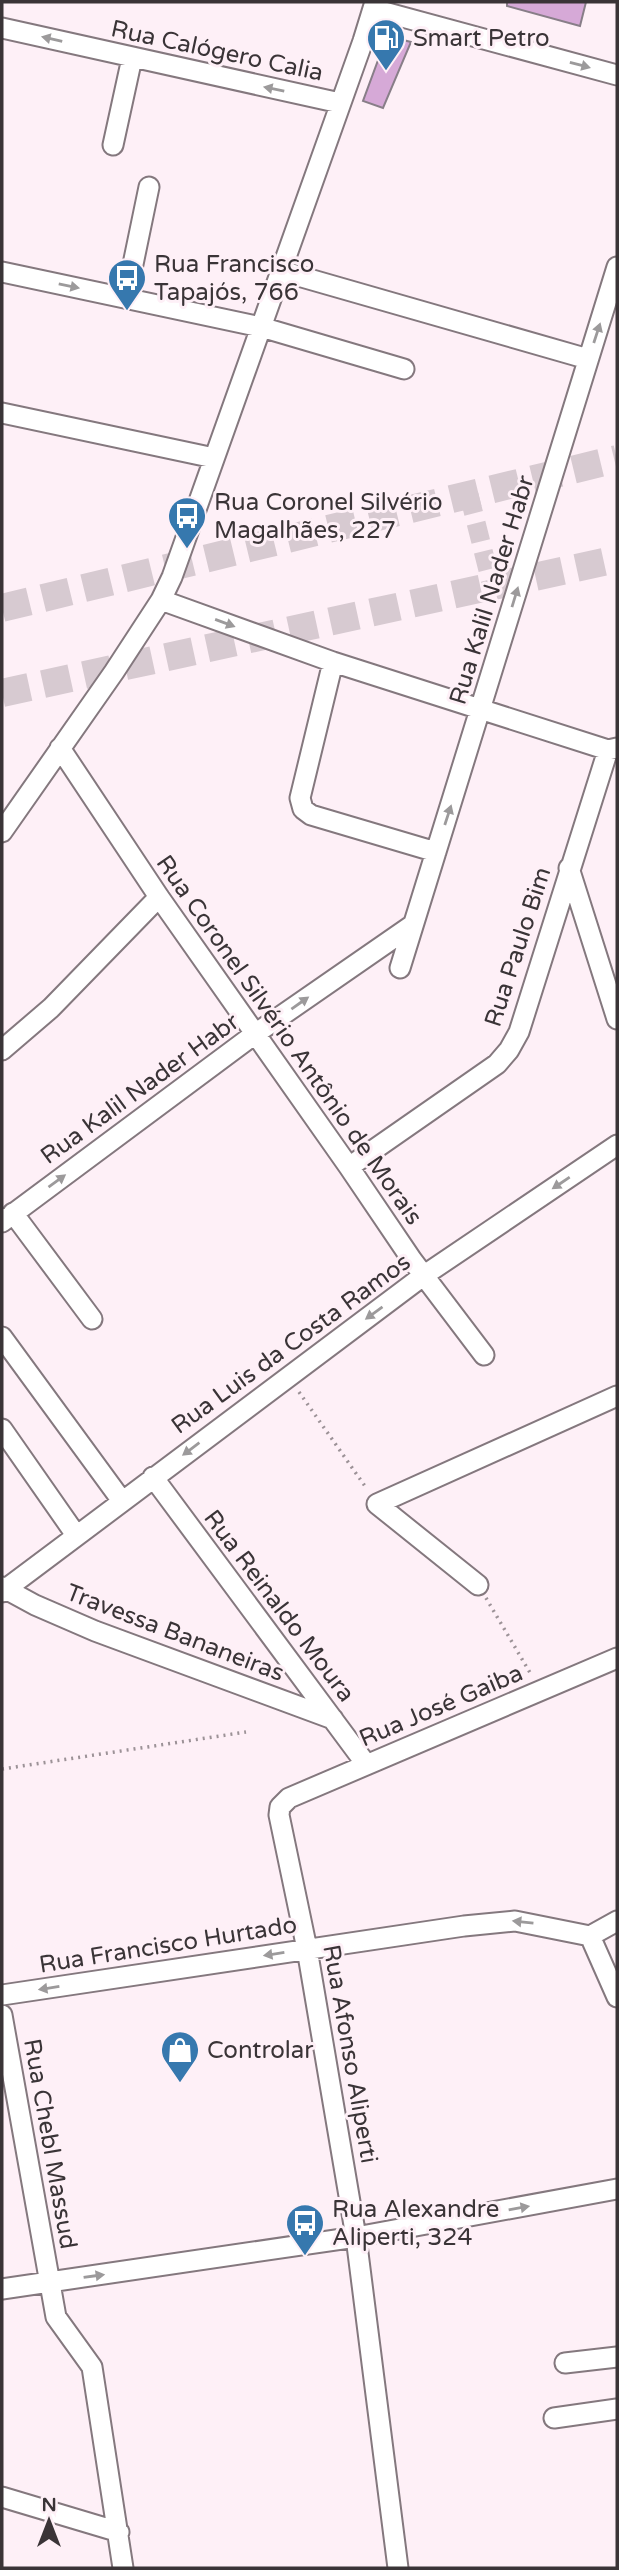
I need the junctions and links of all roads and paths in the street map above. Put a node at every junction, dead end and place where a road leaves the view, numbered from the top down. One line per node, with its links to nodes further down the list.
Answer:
1 (374, 6): 4 (street, one-way to 4); 5 (street)
2 (2, 28): 3 (street, Rua Calógero Calia, one-way to 2)
3 (132, 58): 5 (street, Rua Calógero Calia, one-way to 3); 6 (street)
4 (617, 75)
5 (340, 103): 9 (street)
6 (113, 145)
7 (149, 187): 11 (street)
8 (617, 268): 13 (street, Rua Kalil Nader Habr, one-way to 8)
9 (281, 271): 12 (street); 13 (street)
10 (2, 272): 11 (street, one-way to 11)
11 (126, 298): 12 (street)
12 (261, 327): 14 (street); 16 (street)
13 (588, 359): 19 (street, Rua Kalil Nader Habr, one-way to 13)
14 (404, 369)
15 (2, 412): 16 (street)
16 (214, 458): 17 (street)
17 (161, 600): 18 (street, one-way to 18); 20 (street)
18 (333, 662): 19 (street); 23 (street)
19 (481, 711): 21 (street); 23 (street, Rua Kalil Nader Habr, one-way to 19)
20 (60, 748): 22 (street); 25 (street, Rua Coronel Silvério Antônio de Morais)
21 (613, 749): 24 (street, Rua Paulo Bim)
22 (2, 832)
23 (436, 852): 26 (street, Rua Kalil Nader Habr)
24 (569, 868): 28 (street); 32 (street, Rua Paulo Bim)
25 (159, 897): 29 (street, Rua Coronel Silvério Antônio de Morais); 30 (street)
26 (411, 926): 27 (street, Rua Kalil Nader Habr); 29 (street, Rua Kalil Nader Habr, one-way to 26)
27 (400, 968)
28 (617, 1019)
29 (255, 1034): 32 (street, Rua Coronel Silvério Antônio de Morais); 33 (street, Rua Kalil Nader Habr, one-way to 29)
30 (2, 1050)
31 (617, 1145): 34 (street, Rua Luis da Costa Ramos, one-way to 34)
32 (349, 1167): 34 (street, Rua Coronel Silvério Antônio de Morais)
33 (8, 1217): 35 (street)
34 (424, 1276): 37 (street, Rua Coronel Silvério Antônio de Morais); 38 (street, Rua Luis da Costa Ramos, one-way to 38)
35 (92, 1319)
36 (2, 1337): 42 (street)
37 (484, 1355)
38 (288, 1376): 41 (street, Rua Luis da Costa Ramos, one-way to 41); 43 (path)
39 (617, 1396): 43 (street)
40 (2, 1429): 44 (street)
41 (153, 1477): 42 (street, Rua Luis da Costa Ramos); 49 (street, Rua Reinaldo Moura)
42 (121, 1501): 44 (street, Rua Luis da Costa Ramos)
43 (377, 1504): 45 (street)
44 (76, 1535): 46 (street, Rua Luis da Costa Ramos)
45 (478, 1584): 48 (path)
46 (3, 1590): 49 (street, Travessa Bananeiras)
47 (617, 1658): 48 (street, Rua José Gaiba)
48 (540, 1690): 51 (street, Rua José Gaiba)
49 (333, 1719): 51 (street, Rua Reinaldo Moura)
50 (246, 1732): 52 (path)
51 (366, 1764): 53 (street, Rua José Gaiba)
52 (2, 1769)
53 (284, 1801): 56 (street, Rua Afonso Aliperti)
54 (617, 1921): 55 (street)
55 (590, 1936): 56 (street, Rua Francisco Hurtado, one-way to 56); 58 (street)
56 (307, 1949): 57 (street, Rua Francisco Hurtado, one-way to 57); 61 (street, Rua Afonso Aliperti)
57 (2, 1995)
58 (617, 1997)
59 (2, 2015): 62 (street, Rua Chebl Massud)
60 (617, 2189): 61 (street, one-way to 60)
61 (356, 2237): 62 (street, one-way to 61); 71 (street, Rua Afonso Aliperti)
62 (51, 2282): 63 (street); 69 (street, Rua Chebl Massud)
63 (2, 2289)
64 (617, 2357): 65 (street)
65 (565, 2363)
66 (617, 2409): 67 (street)
67 (554, 2418)
68 (2, 2497): 69 (street)
69 (119, 2532): 70 (street, Rua Chebl Massud)
70 (123, 2568)
71 (398, 2568)

